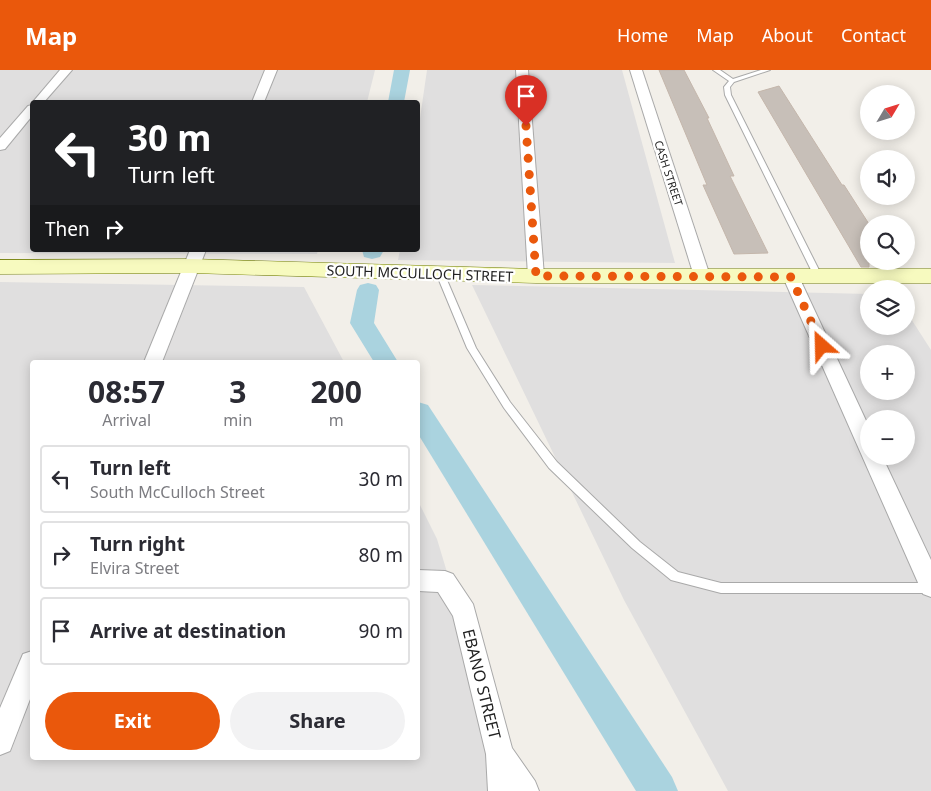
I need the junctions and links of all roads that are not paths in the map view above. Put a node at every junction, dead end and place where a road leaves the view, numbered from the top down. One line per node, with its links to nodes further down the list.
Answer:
1 (66, 70): 8 (street)
2 (271, 70): 9 (street)
3 (522, 70): 15 (street)
4 (636, 70): 16 (street, CASH STREET)
5 (716, 70): 7 (lane)
6 (767, 70): 7 (lane)
7 (732, 81): 17 (lane)
8 (40, 100)
9 (259, 100)
10 (30, 111): 11 (street)
11 (0, 146)
12 (195, 258): 13 (street, SOUTH MCCULLOCH STREET); 14 (street, SOUTH MCCULLOCH STREET); 20 (street)
13 (0, 267)
14 (440, 273): 15 (street, SOUTH MCCULLOCH STREET); 24 (lane)
15 (536, 276): 16 (street, SOUTH MCCULLOCH STREET)
16 (702, 276): 19 (street, SOUTH MCCULLOCH STREET)
17 (818, 276): 18 (street, SOUTH MCCULLOCH STREET); 19 (street, SOUTH MCCULLOCH STREET)
18 (931, 276)
19 (791, 277): 21 (street)
20 (154, 360)
21 (860, 429)
22 (876, 465): 24 (street)
23 (420, 581): 27 (street, EBANO STREET)
24 (931, 587)
25 (30, 668): 26 (street)
26 (0, 741)
27 (500, 754): 28 (street, EBANO STREET); 29 (street)
28 (502, 791)
29 (525, 791)

